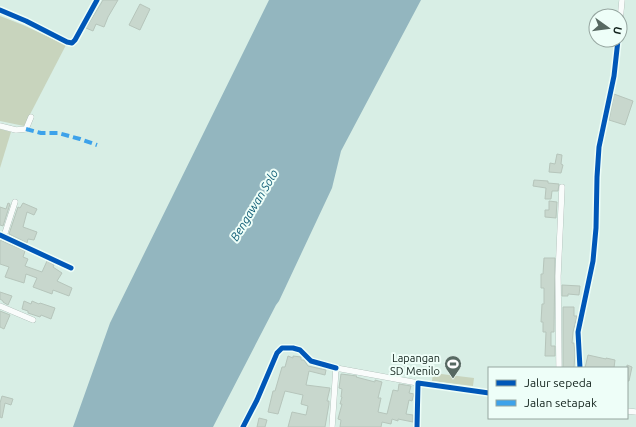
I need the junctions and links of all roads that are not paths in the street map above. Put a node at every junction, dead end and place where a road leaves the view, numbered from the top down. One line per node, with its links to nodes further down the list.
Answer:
1 (97, 0): 2 (street)
2 (0, 10)
3 (617, 48): 13 (street)
4 (31, 117): 5 (street)
5 (0, 126)
6 (562, 187): 12 (street)
7 (15, 202): 8 (street)
8 (2, 235): 9 (street)
9 (71, 268)
10 (0, 306): 11 (street)
11 (33, 320)
12 (559, 367)
13 (580, 367)
14 (336, 368): 15 (street); 17 (street); 18 (street)
15 (418, 383): 16 (street); 19 (street)
16 (488, 393)
17 (243, 427)
18 (332, 427)
19 (417, 427)

